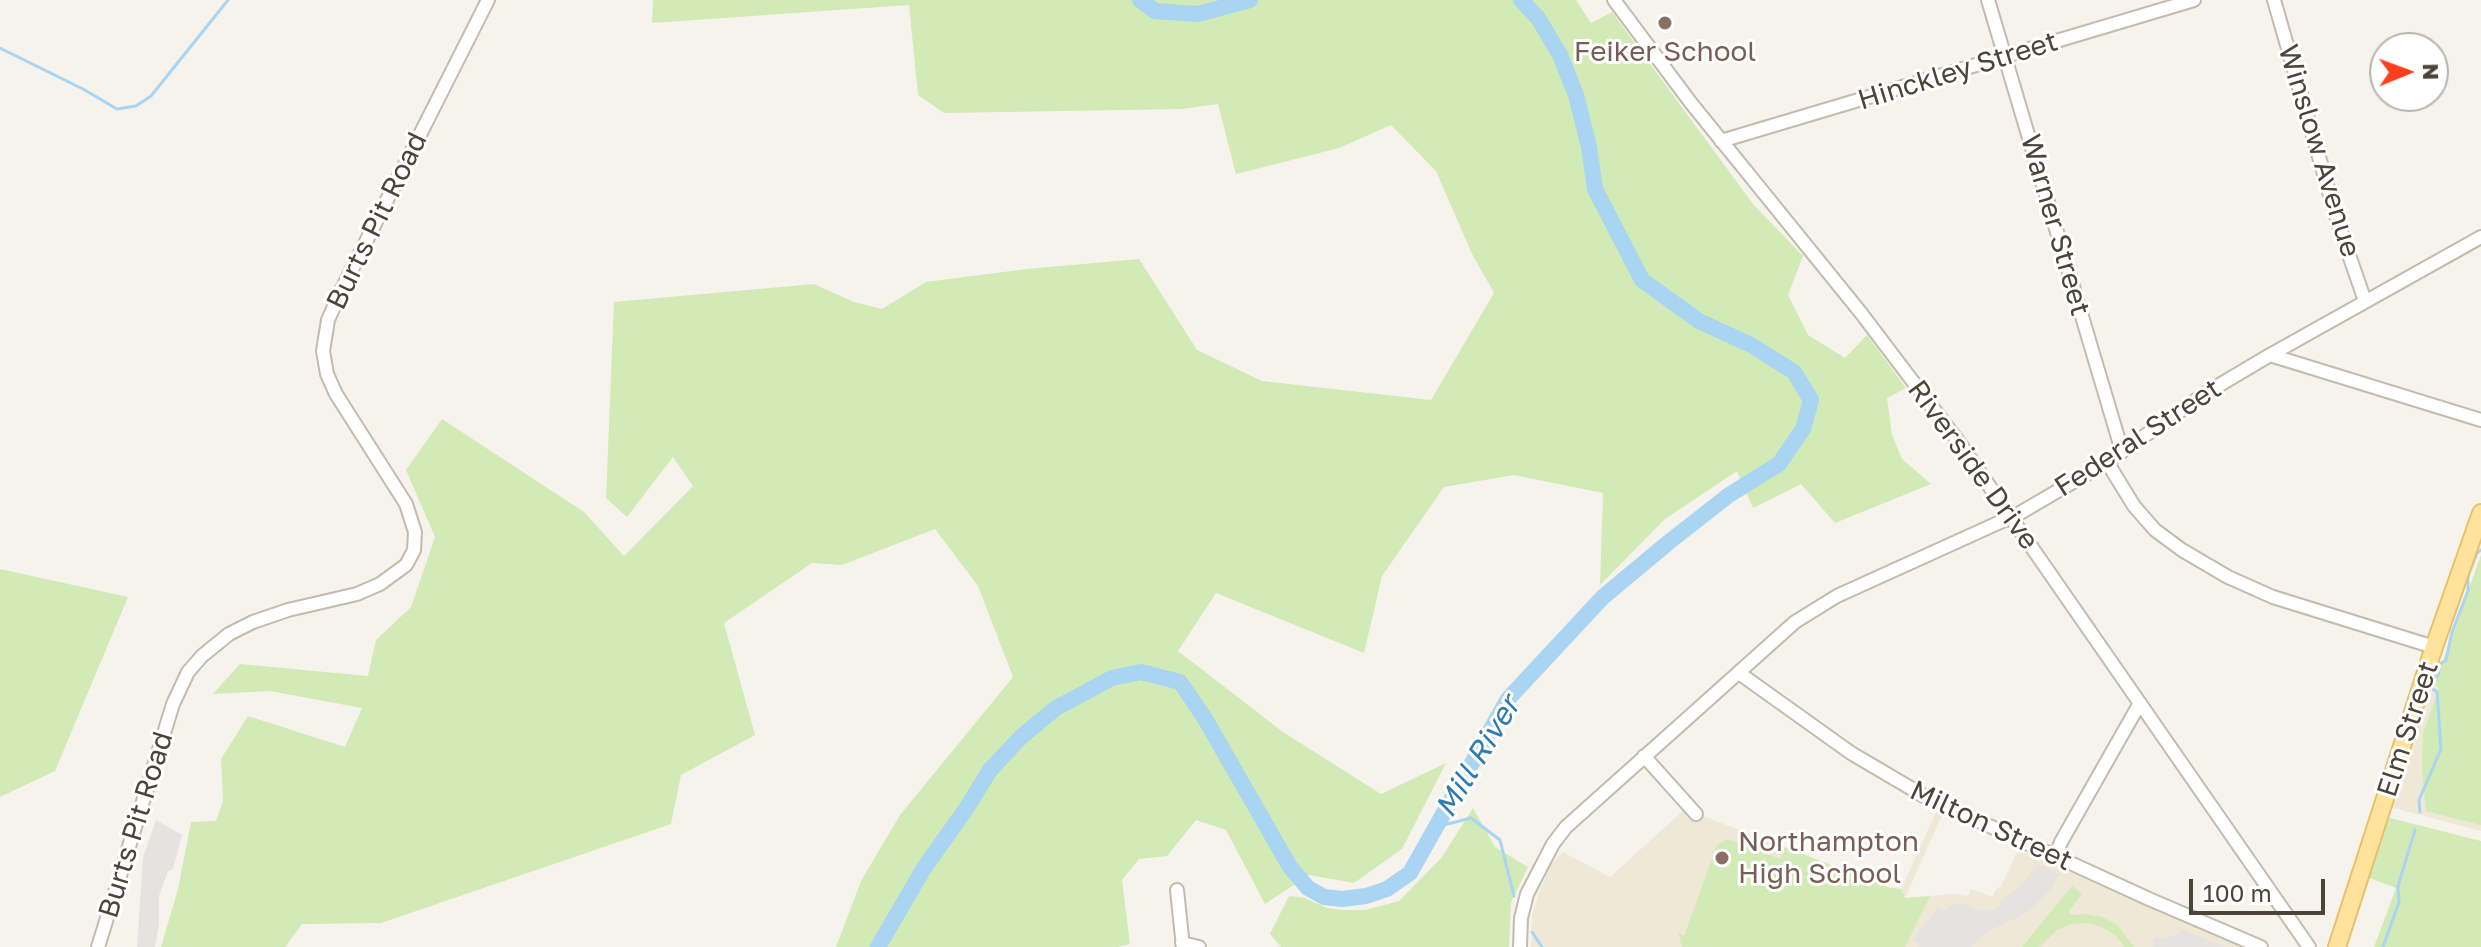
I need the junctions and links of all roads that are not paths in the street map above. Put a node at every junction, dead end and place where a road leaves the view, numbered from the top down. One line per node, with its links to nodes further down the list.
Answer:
1 (488, 0): 24 (street, Burts Pit Road)
2 (1614, 0): 7 (street, Riverside Drive)
3 (1988, 0): 6 (street, Warner Street)
4 (2194, 0): 6 (street, Hinckley Street)
5 (2274, 0): 9 (street, Winslow Avenue)
6 (2005, 56): 7 (street, Hinckley Street); 12 (street, Warner Street)
7 (1721, 141): 15 (street, Riverside Drive)
8 (2481, 237): 9 (street, Federal Street)
9 (2365, 301): 10 (street, Federal Street)
10 (2270, 355): 11 (street); 12 (street, Federal Street)
11 (2481, 420)
12 (2122, 451): 13 (street, Federal Street)
13 (2107, 462): 15 (street, Federal Street); 16 (street)
14 (2481, 513): 16 (main road, Elm Street)
15 (2012, 517): 17 (street, Federal Street); 18 (street, Riverside Drive)
16 (2434, 647): 29 (main road, Elm Street)
17 (1739, 673): 19 (street, Federal Street); 21 (street, Milton Street)
18 (2140, 703): 21 (street); 28 (street, Riverside Drive)
19 (1644, 756): 20 (street); 26 (street, Federal Street)
20 (1696, 814)
21 (2055, 857): 27 (street, Milton Street)
22 (1177, 890): 23 (street)
23 (1182, 945): 25 (street)
24 (98, 947)
25 (1199, 947)
26 (1520, 947)
27 (2261, 947)
28 (2309, 947)
29 (2337, 947)

